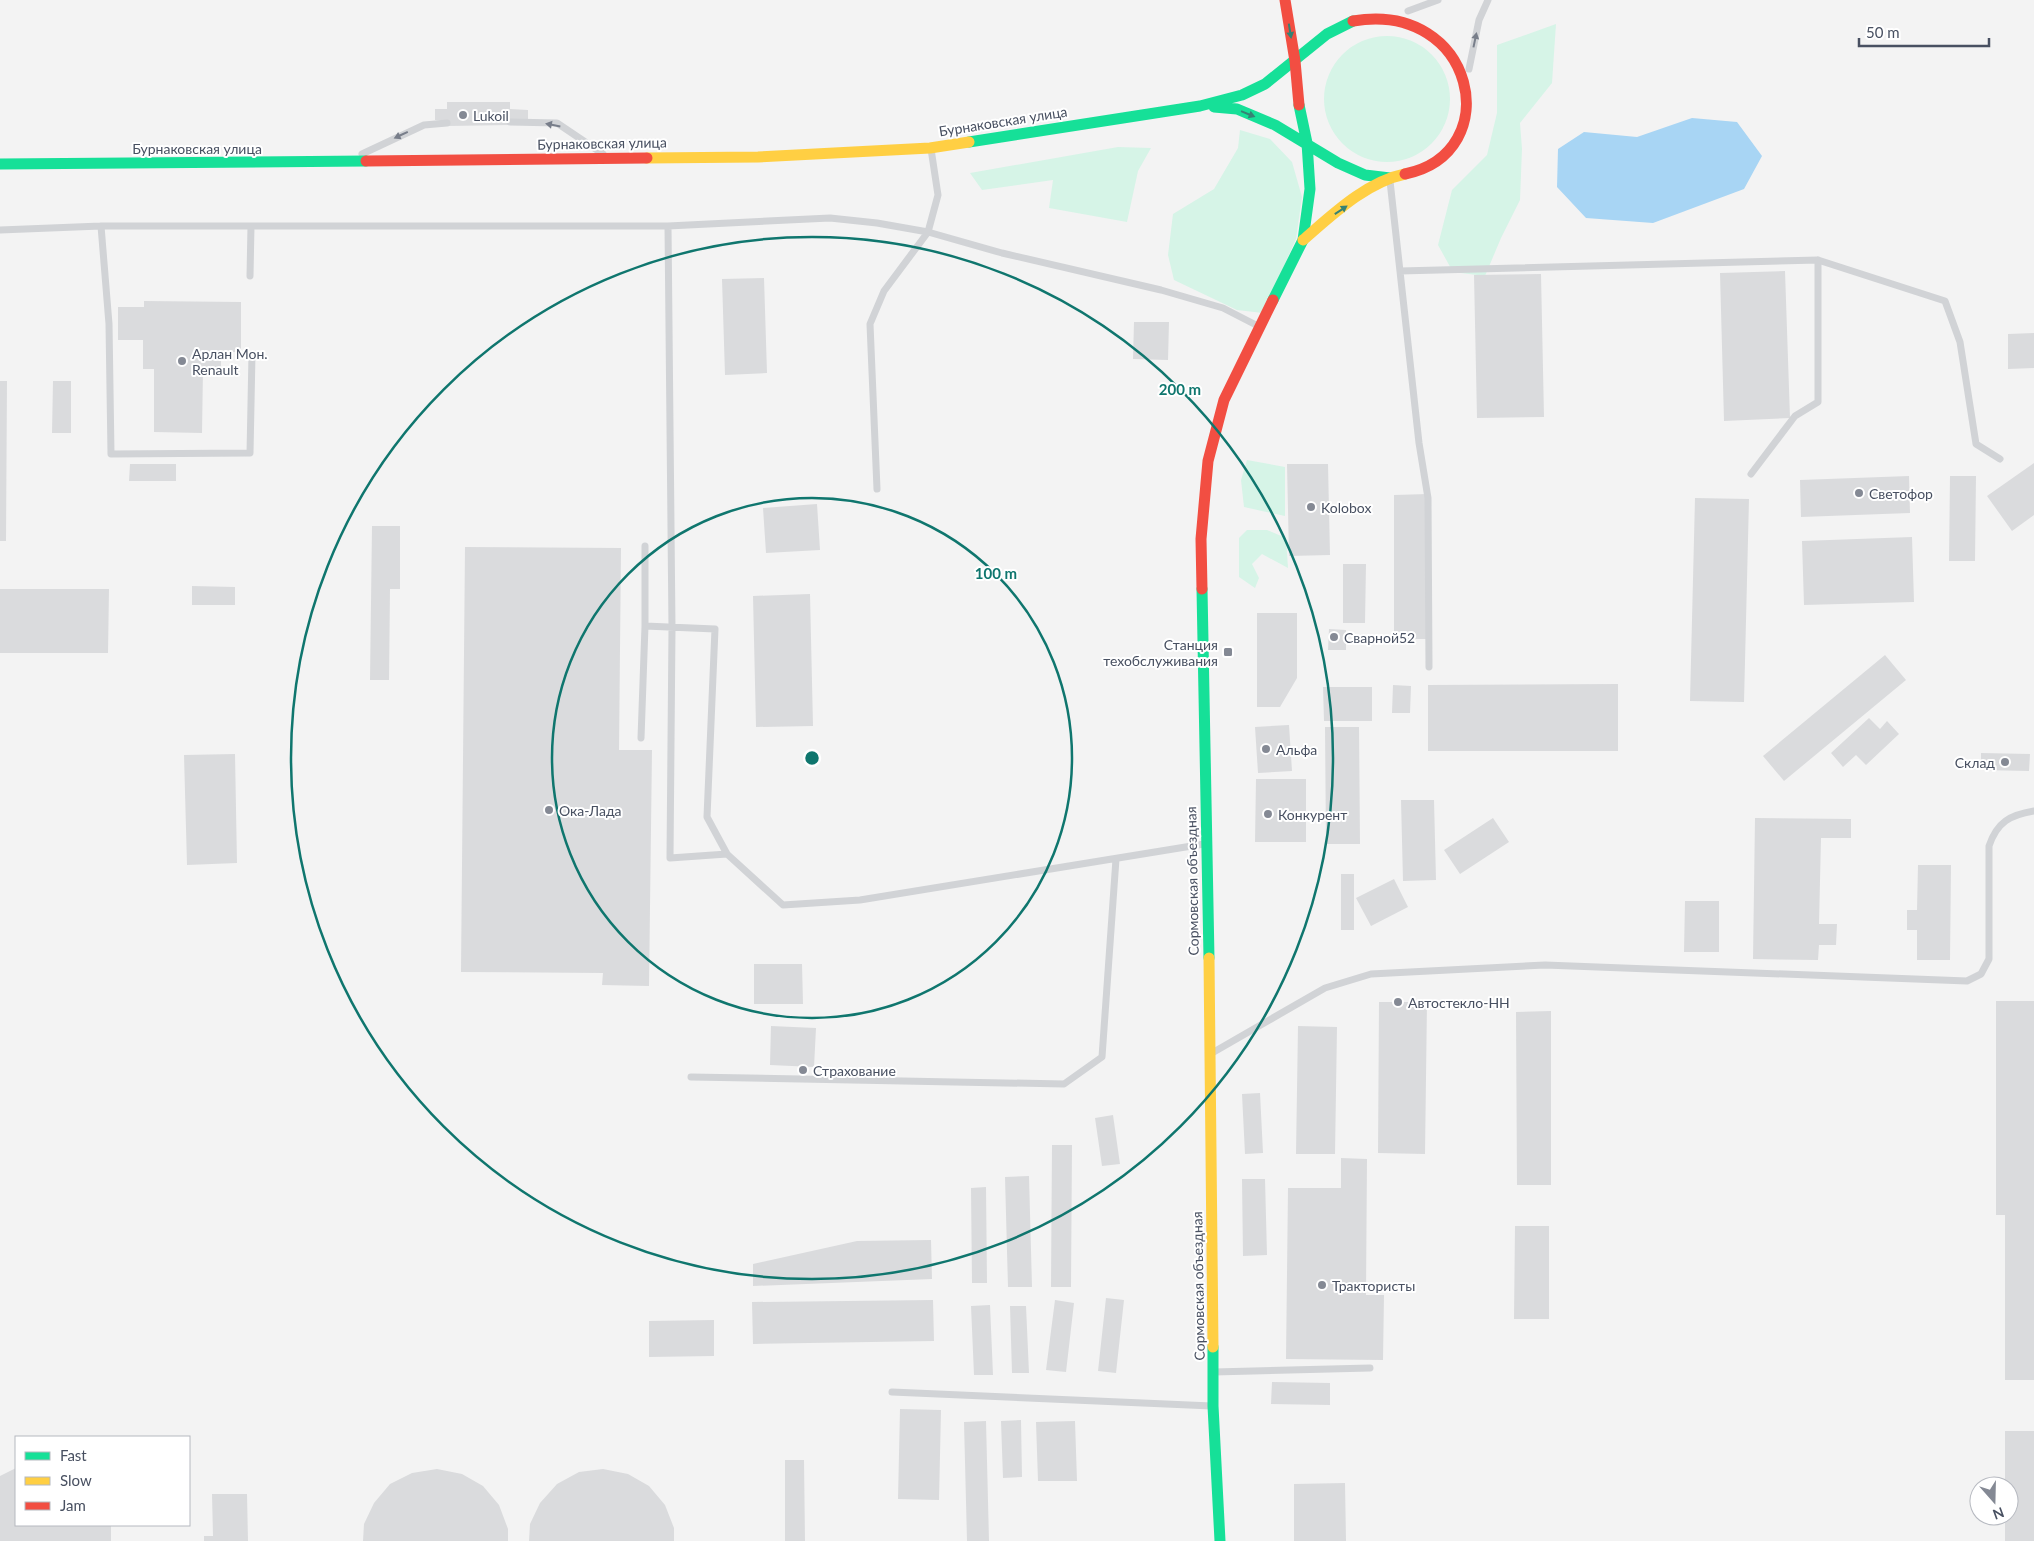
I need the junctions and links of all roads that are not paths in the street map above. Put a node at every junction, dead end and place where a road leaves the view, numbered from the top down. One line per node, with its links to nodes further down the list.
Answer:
1 (1285, 0): 5 (main road, one-way to 5)
2 (1438, 0): 4 (lane)
3 (1488, 0): 6 (lane, one-way to 3)
4 (1398, 11): 5 (main road); 6 (main road)
5 (1295, 61): 7 (main road); 10 (main road)
6 (1466, 82): 15 (main road)
7 (1200, 106): 10 (main road, one-way to 10); 11 (main road, Бурнаковская улица)
8 (510, 122): 12 (lane, one-way to 8)
9 (448, 123): 13 (lane, one-way to 13)
10 (1308, 143): 15 (main road); 21 (main road)
11 (930, 148): 12 (main road, Бурнаковская улица); 20 (lane)
12 (610, 158): 13 (main road, Бурнаковская улица)
13 (345, 162): 14 (main road, Бурнаковская улица)
14 (0, 164)
15 (1390, 178): 21 (main road, one-way to 15); 23 (lane)
16 (101, 226): 17 (lane); 19 (lane); 26 (lane)
17 (251, 226): 18 (lane); 24 (lane)
18 (668, 226): 20 (lane); 32 (lane)
19 (0, 230)
20 (928, 232): 25 (lane); 29 (lane)
21 (1303, 240): 25 (main road, Сормовская объездная)
22 (1818, 260): 23 (lane); 27 (lane); 28 (lane)
23 (1400, 271): 33 (lane)
24 (250, 276)
25 (1261, 327): 36 (main road, Сормовская объездная)
26 (252, 354)
27 (2000, 459)
28 (1750, 474)
29 (877, 489)
30 (645, 546): 31 (lane)
31 (645, 626): 32 (lane); 34 (lane)
32 (672, 628): 37 (lane); 37 (lane)
33 (1429, 667)
34 (641, 738)
35 (2034, 811): 39 (lane)
36 (1207, 844): 38 (lane); 39 (main road, Сормовская объездная)
37 (727, 854): 38 (lane)
38 (1116, 859): 40 (lane)
39 (1210, 1055): 42 (main road, Сормовская объездная)
40 (691, 1077)
41 (1370, 1368): 42 (lane)
42 (1214, 1372): 44 (main road, Сормовская объездная)
43 (892, 1392): 44 (lane)
44 (1213, 1406): 45 (main road, Сормовская объездная)
45 (1220, 1541)

